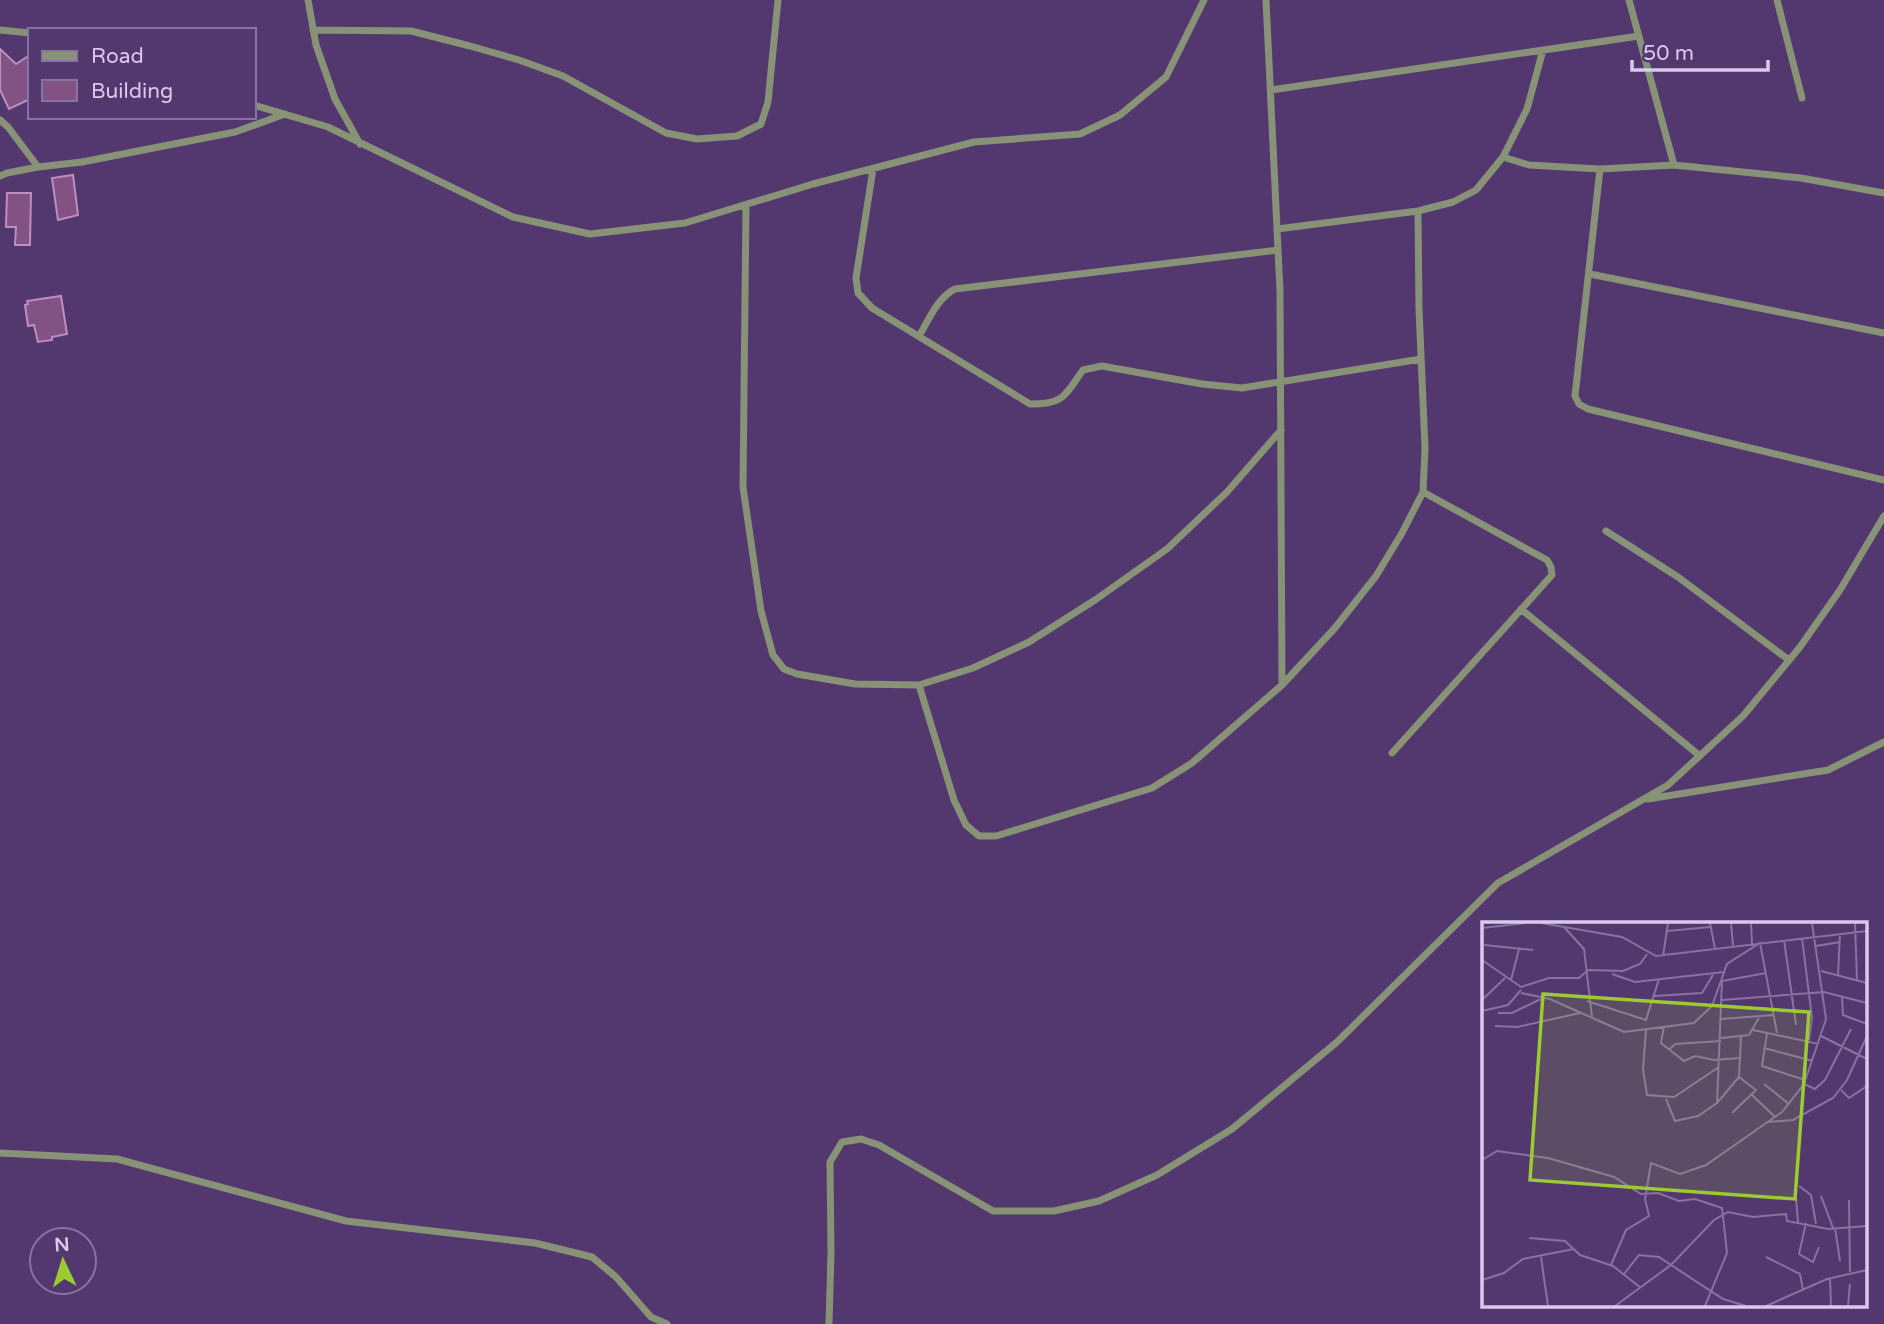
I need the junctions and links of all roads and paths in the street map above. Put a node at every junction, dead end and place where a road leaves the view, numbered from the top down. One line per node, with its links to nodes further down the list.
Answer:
1 (308, 0): 7 (street)
2 (778, 0): 7 (street)
3 (1204, 0): 21 (street)
4 (1266, 0): 12 (street)
5 (1629, 0): 10 (street)
6 (1777, 0): 13 (street)
7 (313, 30): 17 (street)
8 (1, 32): 9 (street)
9 (28, 33)
10 (1639, 36): 11 (street); 19 (street)
11 (1544, 50): 12 (street); 18 (street)
12 (1271, 90): 27 (street)
13 (1802, 98)
14 (256, 106): 15 (street)
15 (285, 114): 17 (street); 20 (street)
16 (0, 120): 20 (street)
17 (360, 144): 25 (street)
18 (1503, 157): 22 (street); 26 (street)
19 (1674, 165): 22 (street); 24 (street)
20 (38, 167): 23 (street)
21 (873, 169): 25 (street); 31 (street)
22 (1600, 169): 29 (street)
23 (0, 176)
24 (1884, 193)
25 (746, 205): 41 (street)
26 (1418, 211): 27 (street); 32 (street)
27 (1277, 229): 28 (street)
28 (1278, 250): 31 (street); 33 (street)
29 (1590, 274): 30 (street); 35 (street)
30 (1884, 333)
31 (919, 336): 33 (street)
32 (1421, 359): 33 (street); 36 (street)
33 (1281, 382): 34 (street)
34 (1281, 430): 41 (street); 42 (street)
35 (1884, 480)
36 (1423, 492): 39 (street); 42 (street)
37 (1884, 516): 40 (street)
38 (1606, 531): 40 (street)
39 (1521, 609): 44 (street); 45 (street)
40 (1789, 660): 45 (street)
41 (919, 685): 42 (street)
42 (1282, 685)
43 (1884, 742): 46 (street)
44 (1392, 753)
45 (1700, 756): 46 (street)
46 (1641, 801): 49 (street)
47 (0, 1153): 48 (street)
48 (667, 1324)
49 (829, 1324)

